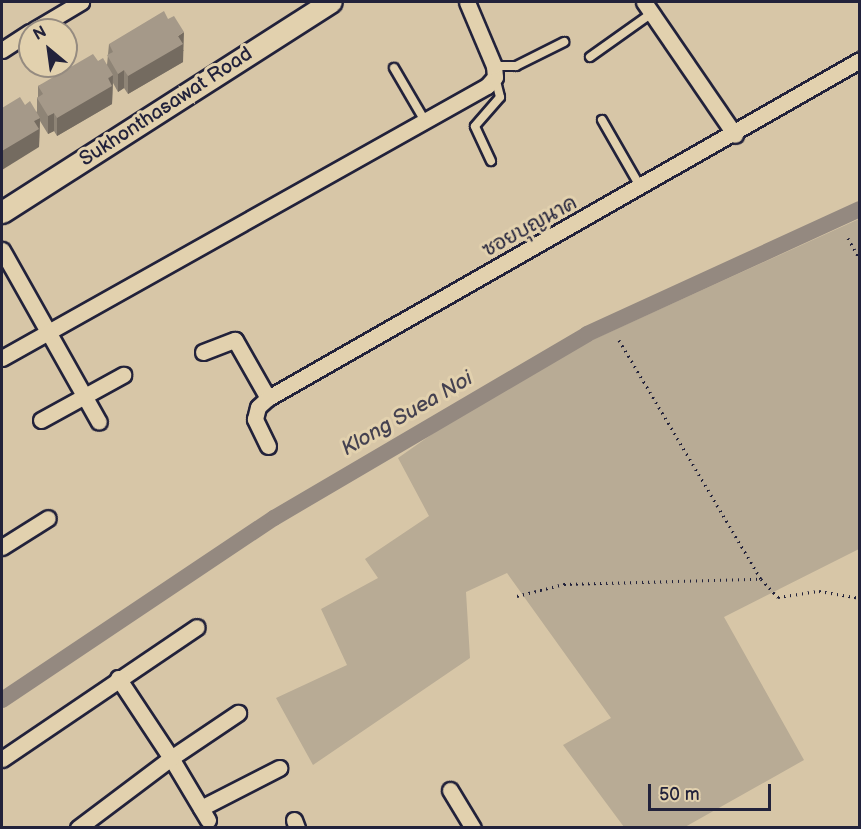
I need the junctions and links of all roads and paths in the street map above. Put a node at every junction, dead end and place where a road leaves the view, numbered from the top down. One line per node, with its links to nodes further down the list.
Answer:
1 (81, 2): 5 (street)
2 (331, 2): 18 (main road, Sukhonthasawat Road)
3 (467, 2): 12 (street)
4 (648, 7): 9 (lane); 15 (street)
5 (54, 18)
6 (18, 40): 8 (street)
7 (564, 42): 12 (lane)
8 (2, 50)
9 (590, 57)
10 (860, 60): 15 (street, ซอยบุญนาค)
11 (394, 68): 14 (lane)
12 (495, 71): 14 (street); 16 (lane)
13 (602, 120): 17 (lane)
14 (425, 121): 22 (street)
15 (735, 135): 17 (street, ซอยบุญนาค)
16 (491, 161)
17 (642, 189): 28 (street, ซอยบุญนาค)
18 (2, 212)
19 (848, 238): 21 (path)
20 (2, 250): 22 (street)
21 (860, 260)
22 (47, 329): 25 (street); 27 (street)
23 (619, 340): 34 (path)
24 (203, 352): 28 (street)
25 (2, 358)
26 (123, 375): 27 (street)
27 (84, 395): 29 (street); 30 (street)
28 (268, 398): 31 (street)
29 (41, 420)
30 (99, 422)
31 (268, 446)
32 (48, 518): 33 (street)
33 (2, 547)
34 (761, 579): 35 (path); 36 (path)
35 (517, 596)
36 (860, 598)
37 (198, 627): 38 (street)
38 (118, 678): 40 (street); 41 (street)
39 (238, 713): 40 (street)
40 (171, 758): 42 (street); 44 (street)
41 (2, 759)
42 (279, 768)
43 (450, 790): 45 (street)
44 (78, 828)
45 (472, 828)

